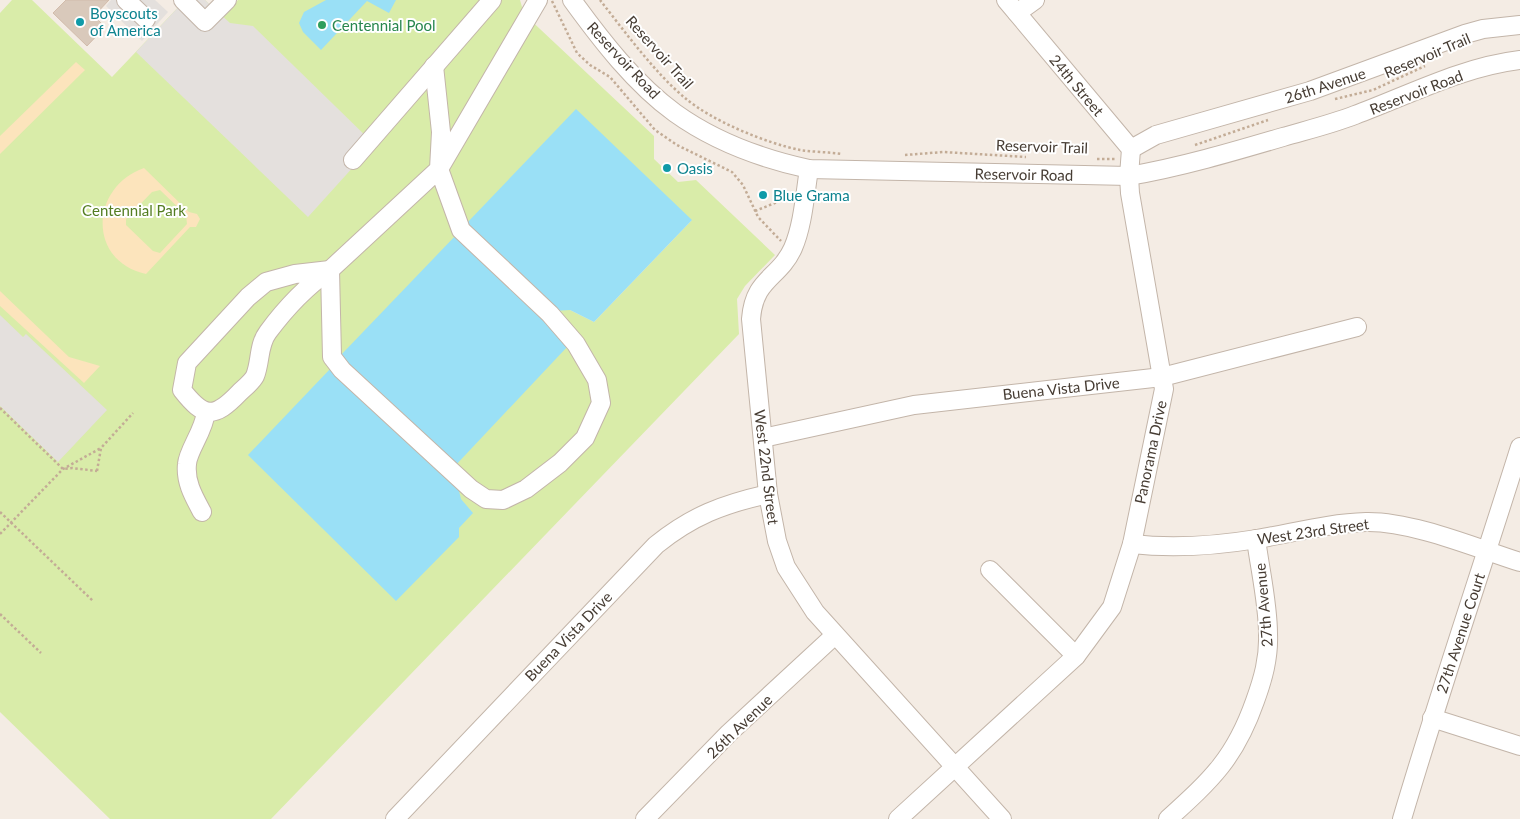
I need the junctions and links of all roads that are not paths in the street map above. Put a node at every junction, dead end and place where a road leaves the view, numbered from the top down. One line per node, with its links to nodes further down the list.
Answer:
1 (126, 0): 9 (street)
2 (183, 0): 3 (street)
3 (227, 0)
4 (492, 0): 12 (street)
5 (538, 0): 15 (street)
6 (572, 0): 16 (street, Reservoir Road)
7 (1035, 0): 8 (street)
8 (1012, 6): 14 (street, 24th Street)
9 (146, 19)
10 (1520, 25): 14 (street, 26th Avenue)
11 (1520, 60): 14 (street, Reservoir Road)
12 (434, 66): 13 (street); 15 (street)
13 (353, 160)
14 (1130, 162): 16 (street, Reservoir Road); 19 (street, Panorama Drive)
15 (439, 169): 17 (street); 17 (street)
16 (809, 169): 21 (street, West 22nd Street)
17 (330, 270): 20 (street); 20 (street)
18 (1357, 327): 19 (street, Buena Vista Drive)
19 (1162, 377): 21 (street, Buena Vista Drive); 26 (street, Panorama Drive)
20 (206, 412): 24 (street)
21 (763, 438): 23 (street, West 22nd Street)
22 (1520, 447): 27 (street, 27th Avenue Court)
23 (768, 494): 30 (street, West 22nd Street); 35 (street, Buena Vista Drive)
24 (202, 512)
25 (1256, 539): 26 (street, West 23rd Street); 27 (street, West 23rd Street); 39 (street, 27th Avenue)
26 (1132, 544): 31 (street, Panorama Drive)
27 (1486, 551): 28 (street, West 23rd Street); 32 (street, 27th Avenue Court)
28 (1520, 562)
29 (990, 570): 31 (street)
30 (835, 635): 34 (street, West 22nd Street); 36 (street, 26th Avenue)
31 (1076, 656): 34 (street, Panorama Drive)
32 (1432, 718): 33 (street); 40 (street, 27th Avenue Court)
33 (1520, 746)
34 (955, 767): 37 (street, Panorama Drive); 38 (street, West 22nd Street)
35 (395, 819)
36 (645, 819)
37 (898, 819)
38 (1002, 819)
39 (1168, 819)
40 (1402, 819)

